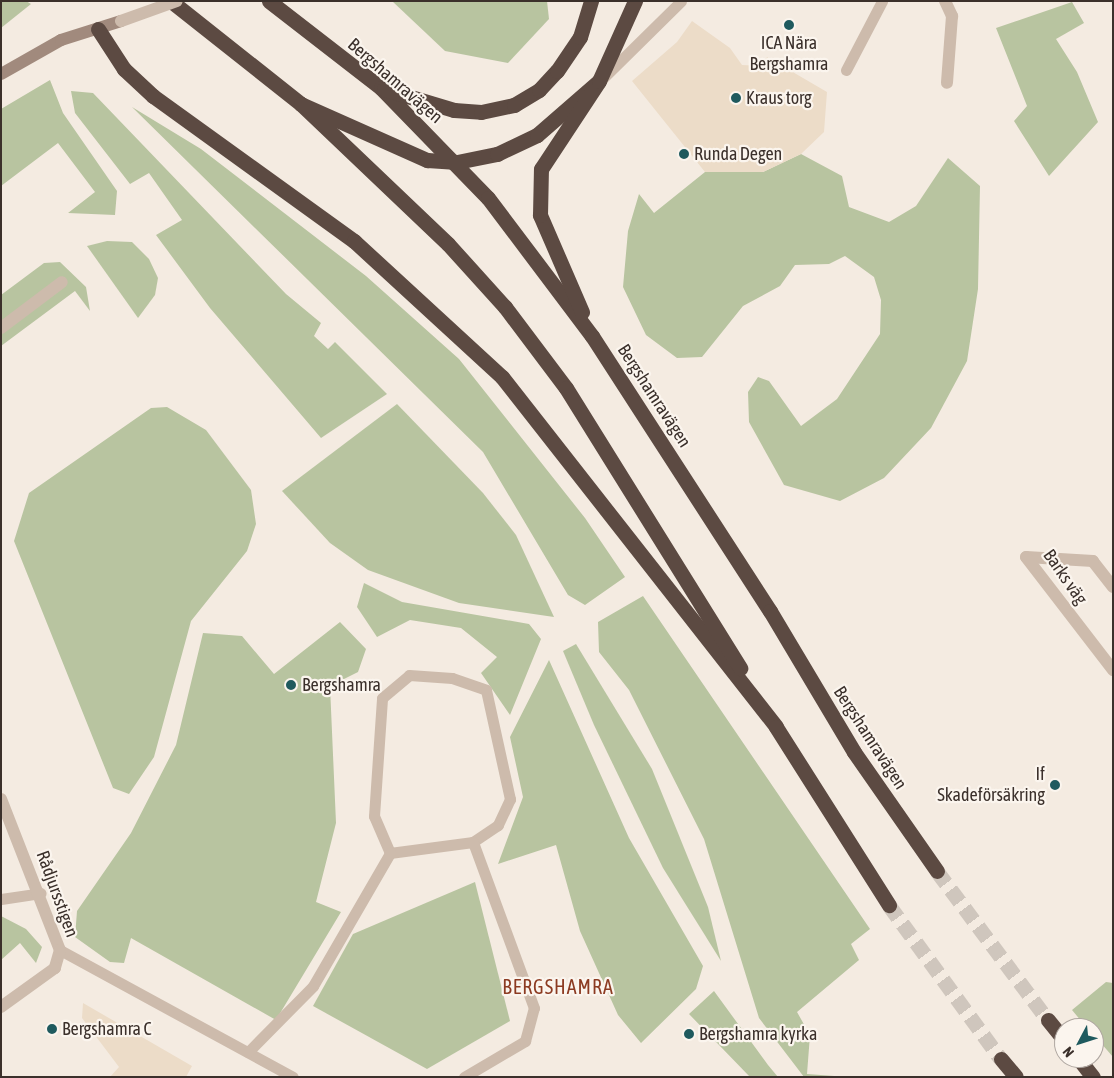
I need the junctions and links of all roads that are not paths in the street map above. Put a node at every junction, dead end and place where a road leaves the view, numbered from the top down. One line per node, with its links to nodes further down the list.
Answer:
1 (171, 1): 15 (highway)
2 (177, 1): 9 (street, bridge)
3 (269, 1): 14 (highway, Bergshamravägen)
4 (591, 1): 14 (highway)
5 (635, 1): 12 (highway)
6 (681, 1): 12 (lane)
7 (882, 1): 10 (lane)
8 (945, 1): 13 (street)
9 (98, 30): 11 (street); 22 (highway)
10 (846, 70)
11 (1, 74)
12 (599, 82): 16 (highway); 19 (highway)
13 (947, 83)
14 (381, 88): 16 (highway, Bergshamravägen)
15 (301, 104): 16 (highway); 22 (highway)
16 (457, 162): 19 (highway, Bergshamravägen)
17 (62, 282): 18 (street)
18 (1, 328)
19 (592, 336): 26 (highway, Bergshamravägen)
20 (1113, 587): 21 (street, Barks väg)
21 (1113, 670)
22 (776, 727): 29 (highway)
23 (1, 799): 27 (street, Rådjursstigen)
24 (473, 842): 25 (lane); 25 (lane); 37 (lane)
25 (390, 853): 34 (lane)
26 (937, 871)
27 (41, 893): 28 (lane); 30 (street, Rådjursstigen)
28 (1, 899)
29 (889, 905)
30 (60, 950): 31 (street, Rådjursstigen); 34 (lane)
31 (1, 1008)
32 (1048, 1020): 33 (highway)
33 (1054, 1028)
34 (248, 1052): 36 (lane)
35 (1001, 1059): 38 (highway)
36 (292, 1077)
37 (464, 1077)
38 (1016, 1077)

